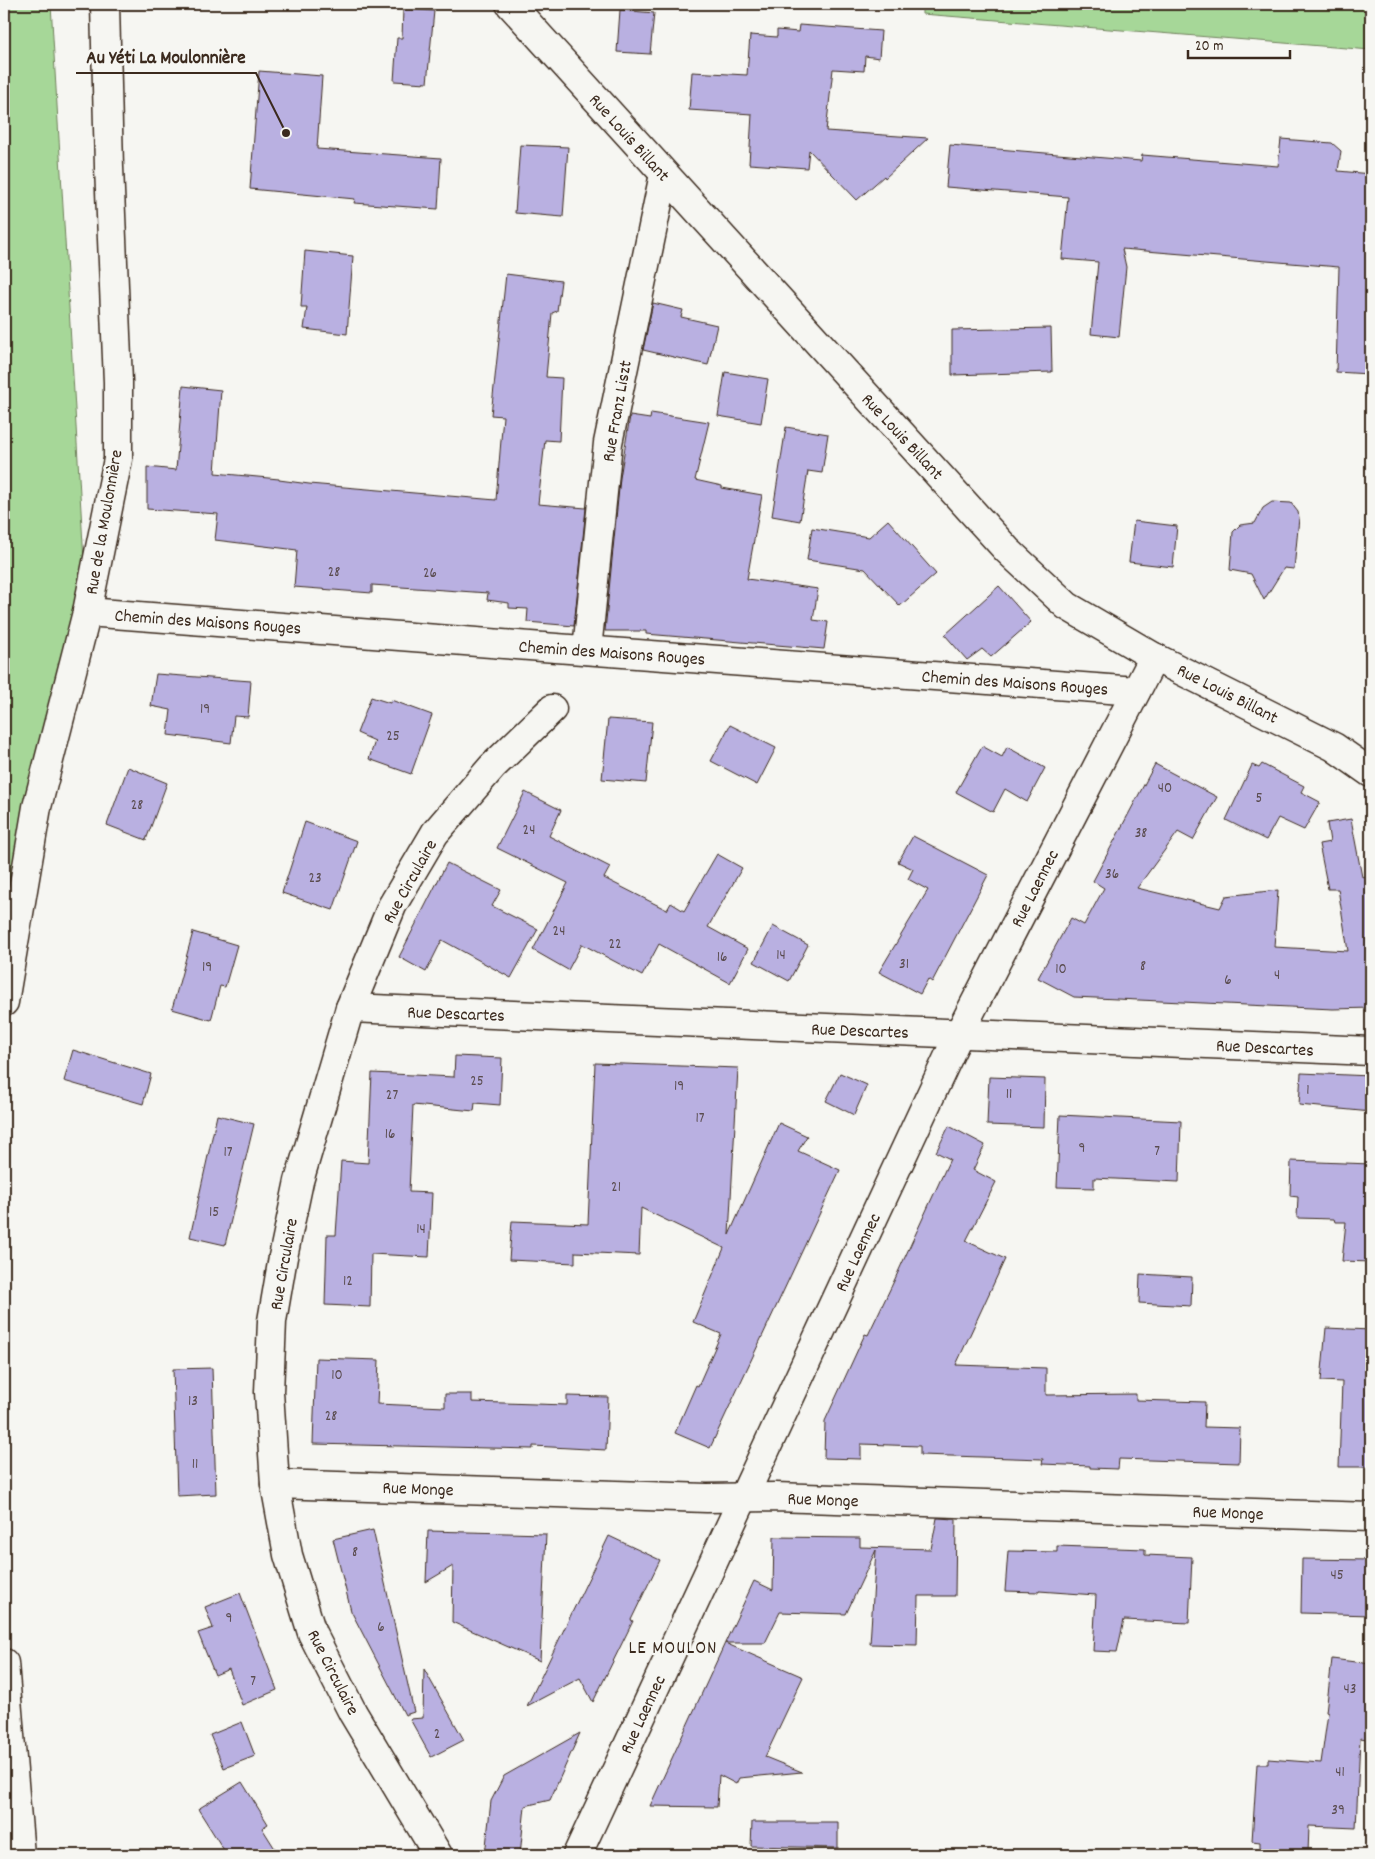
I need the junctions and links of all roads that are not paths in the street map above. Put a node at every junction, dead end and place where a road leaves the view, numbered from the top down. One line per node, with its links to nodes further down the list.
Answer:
1 (105, 4): 4 (street, Rue de la Moulonnière)
2 (510, 4): 3 (street, Rue Louis Billant)
3 (664, 174): 5 (street, Rue Franz Liszt); 6 (street, Rue Louis Billant)
4 (87, 612): 5 (street, Chemin des Maisons Rouges); 10 (street, Rue de la Moulonnière)
5 (587, 650): 7 (street, Chemin des Maisons Rouges)
6 (1154, 657): 7 (street, Rue Laennec); 9 (street, Rue Louis Billant)
7 (1136, 690): 12 (street, Rue Laennec)
8 (552, 709): 11 (street, Rue Circulaire)
9 (1371, 773)
10 (4, 1002)
11 (350, 1008): 12 (street, Rue Descartes); 14 (street, Rue Circulaire)
12 (959, 1034): 13 (street, Rue Descartes); 15 (street, Rue Laennec)
13 (1371, 1052)
14 (275, 1484): 15 (street, Rue Monge); 19 (street, Rue Circulaire)
15 (744, 1497): 16 (street, Rue Monge); 20 (street, Rue Laennec)
16 (1371, 1517)
17 (4, 1663): 18 (street)
18 (20, 1855)
19 (438, 1855)
20 (577, 1855)

